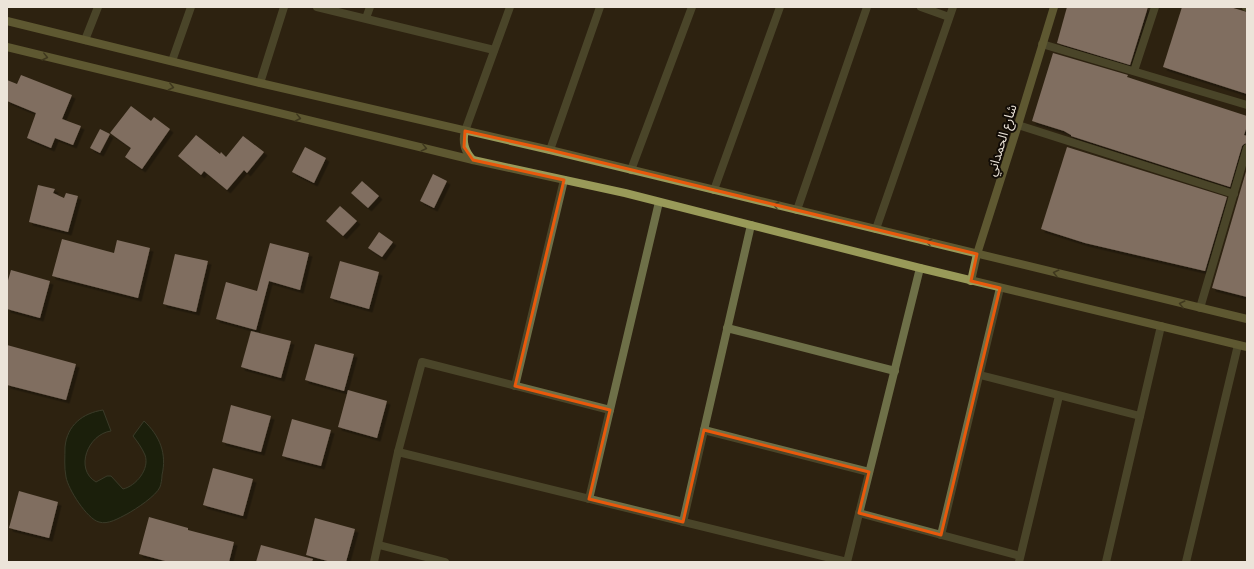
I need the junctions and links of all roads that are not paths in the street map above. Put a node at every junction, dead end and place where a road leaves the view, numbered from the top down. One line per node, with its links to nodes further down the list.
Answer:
1 (98, 7): 18 (street)
2 (191, 7): 22 (street)
3 (284, 7): 24 (street)
4 (317, 7): 16 (street)
5 (370, 7): 16 (street)
6 (510, 7): 21 (street)
7 (600, 7): 29 (street)
8 (692, 7): 31 (street)
9 (780, 7): 33 (street)
10 (867, 7): 36 (street)
11 (921, 7): 15 (street)
12 (952, 7): 15 (street)
13 (1054, 7): 19 (street, شارع الحمداني)
14 (1155, 7): 23 (street)
15 (949, 17): 38 (street)
16 (366, 18): 21 (street)
17 (7, 21): 18 (street)
18 (85, 40): 22 (street)
19 (1042, 44): 23 (street); 26 (street, شارع الحمداني)
20 (7, 47): 30 (street, one-way to 30)
21 (494, 50): 27 (street)
22 (172, 61): 24 (street)
23 (1134, 71): 25 (street)
24 (260, 83): 27 (street)
25 (1247, 105)
26 (1018, 125): 34 (street); 39 (street, شارع الحمداني)
27 (465, 131): 29 (street); 30 (street)
28 (1247, 148): 34 (street)
29 (550, 150): 31 (street)
30 (473, 160): 32 (street)
31 (631, 170): 33 (street)
32 (564, 180): 35 (street); 51 (street)
33 (714, 190): 36 (street, one-way to 33)
34 (1234, 194): 43 (street)
35 (659, 202): 37 (street); 53 (street)
36 (797, 210): 38 (street)
37 (751, 225): 40 (street); 46 (street)
38 (876, 229): 39 (street, one-way to 38)
39 (977, 254): 41 (street, شارع الحمداني); 43 (street, one-way to 39)
40 (920, 268): 41 (street); 49 (street)
41 (971, 281): 42 (street)
42 (1000, 288): 45 (street); 50 (street)
43 (1200, 308): 44 (street)
44 (1247, 319)
45 (1161, 326): 47 (street); 54 (street)
46 (727, 328): 49 (street); 55 (street)
47 (1238, 345): 48 (street); 67 (street)
48 (1247, 347)
49 (894, 371): 57 (street)
50 (980, 375): 52 (street); 61 (street)
51 (515, 386): 53 (street); 56 (street)
52 (1059, 396): 54 (street); 63 (street)
53 (610, 410): 58 (street)
54 (1140, 416): 66 (street)
55 (704, 430): 57 (street); 60 (street)
56 (398, 452): 58 (street); 62 (street)
57 (869, 472): 59 (street)
58 (589, 499): 60 (street)
59 (859, 513): 60 (street); 61 (street)
60 (683, 522)
61 (941, 535): 63 (street)
62 (379, 545): 64 (street); 65 (street)
63 (1019, 559)
64 (374, 562)
65 (445, 562)
66 (1106, 562)
67 (1186, 562)

